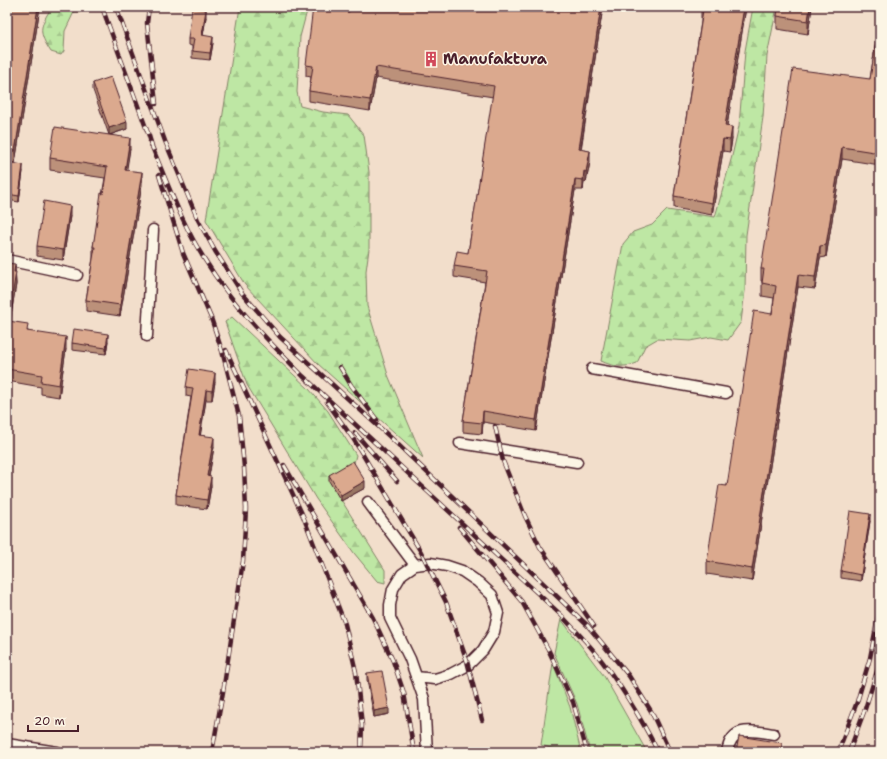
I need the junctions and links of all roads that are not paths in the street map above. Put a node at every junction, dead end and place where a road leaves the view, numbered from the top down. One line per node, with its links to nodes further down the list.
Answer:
1 (153, 230): 4 (lane)
2 (7, 260): 3 (lane)
3 (77, 275)
4 (147, 336)
5 (592, 369): 6 (lane)
6 (726, 393)
7 (460, 443): 8 (lane)
8 (577, 462)
9 (368, 502): 10 (lane)
10 (415, 565): 11 (lane); 11 (lane)
11 (416, 677): 15 (lane)
12 (774, 734): 16 (lane)
13 (7, 744): 14 (lane)
14 (57, 752)
15 (427, 752)
16 (727, 752)

